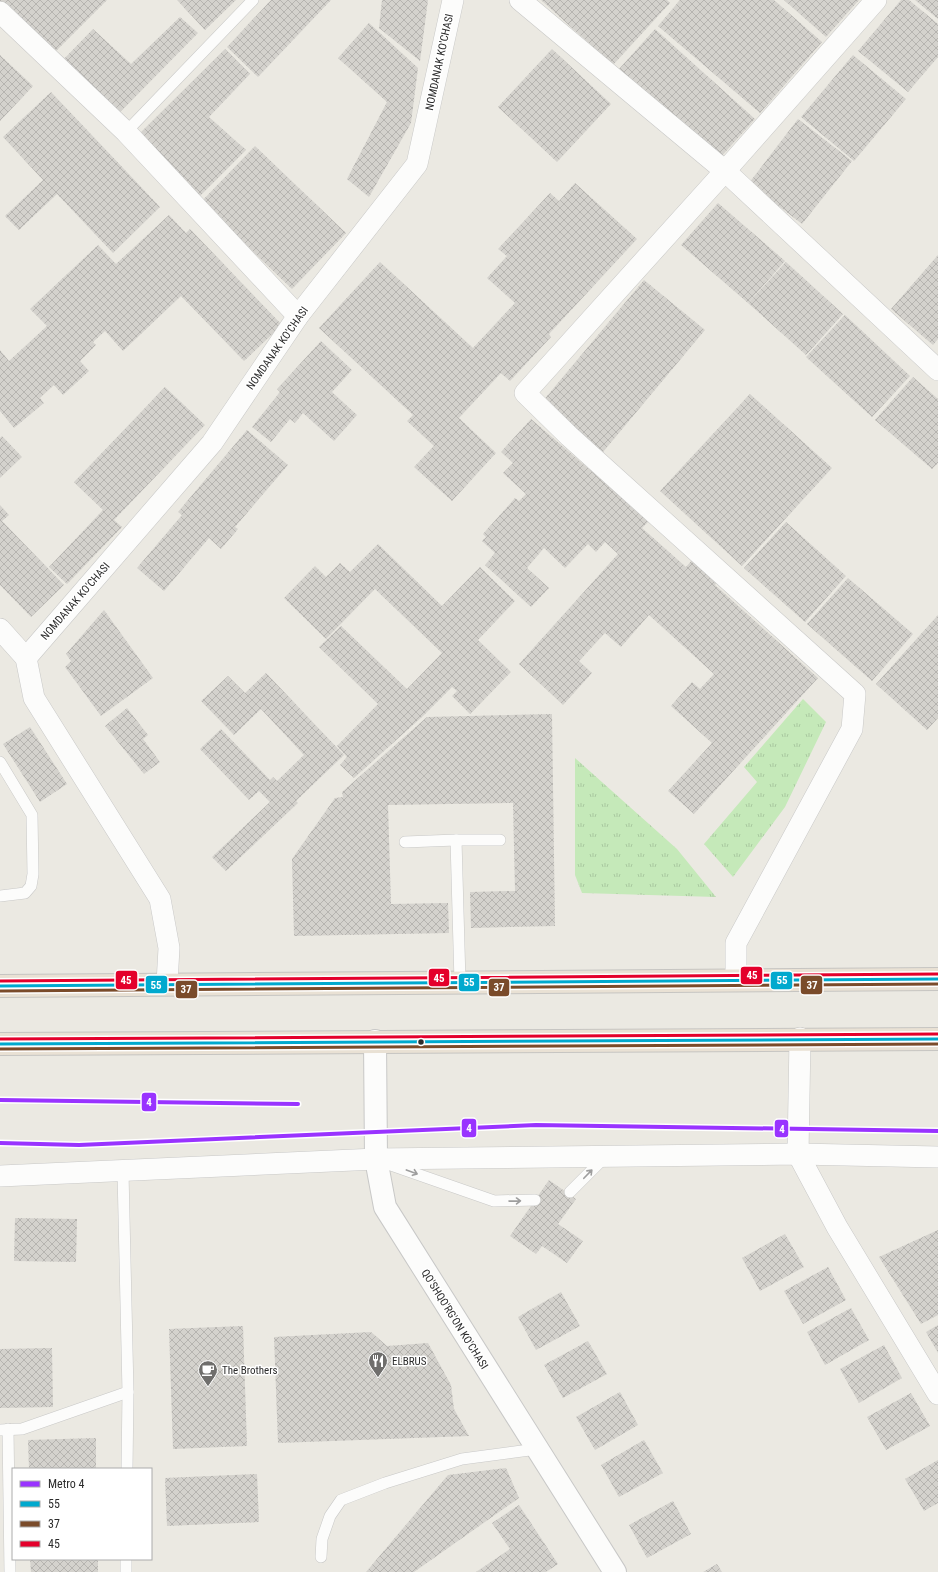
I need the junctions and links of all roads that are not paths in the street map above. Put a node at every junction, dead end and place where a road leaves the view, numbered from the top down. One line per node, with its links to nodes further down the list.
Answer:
1 (253, 0): 6 (lane)
2 (453, 0): 8 (street, NOMDANAK KO'CHASI)
3 (520, 0): 7 (street)
4 (876, 0): 7 (street)
5 (0, 12): 6 (street)
6 (126, 132): 8 (street)
7 (725, 172): 9 (street); 18 (street)
8 (298, 316): 11 (street, NOMDANAK KO'CHASI)
9 (935, 360)
10 (0, 629): 11 (street)
11 (26, 658): 20 (street)
12 (0, 762): 16 (lane)
13 (456, 840): 14 (lane); 15 (lane); 19 (lane)
14 (500, 840)
15 (405, 842)
16 (0, 896)
17 (938, 979): 18 (highway)
18 (736, 980): 19 (highway)
19 (460, 982): 20 (highway)
20 (167, 983): 21 (highway)
21 (0, 986)
22 (800, 1038): 23 (highway); 24 (highway); 26 (street)
23 (938, 1039)
24 (374, 1040): 25 (highway); 29 (street, QO'SHQO'RG'ON KO'CHASI)
25 (0, 1044)
26 (798, 1154): 27 (street); 28 (street); 35 (street)
27 (605, 1156): 29 (street); 32 (lane, one-way to 27)
28 (938, 1157)
29 (376, 1159): 30 (street); 33 (lane, one-way to 33); 37 (street, QO'SHQO'RG'ON KO'CHASI)
30 (123, 1172): 31 (street); 34 (lane)
31 (0, 1176)
32 (570, 1192)
33 (535, 1200)
34 (128, 1392): 36 (lane); 38 (lane)
35 (938, 1394)
36 (4, 1430): 41 (lane)
37 (537, 1449): 39 (lane); 43 (street, QO'SHQO'RG'ON KO'CHASI)
38 (127, 1468)
39 (321, 1557)
40 (126, 1560): 42 (lane)
41 (10, 1572)
42 (126, 1572)
43 (615, 1572)

